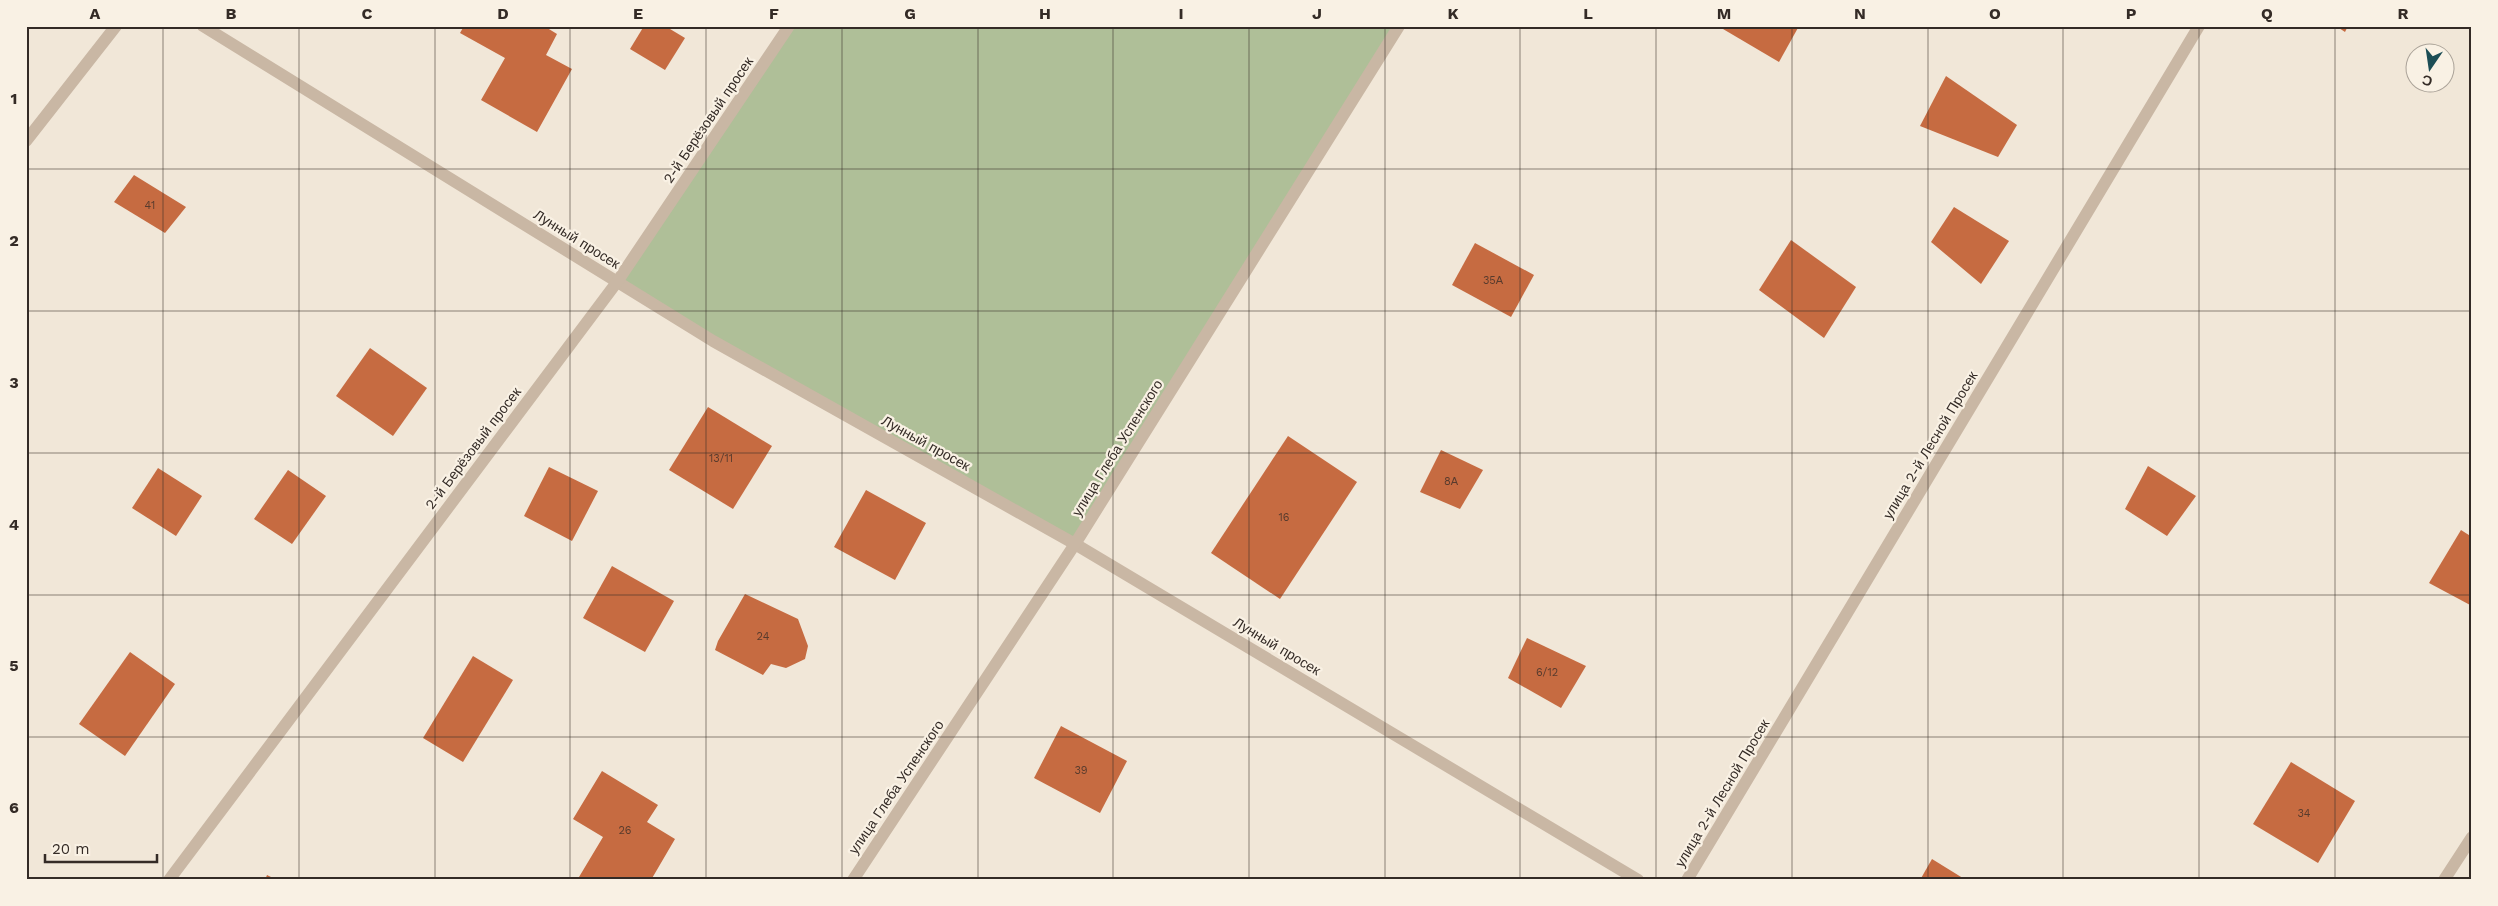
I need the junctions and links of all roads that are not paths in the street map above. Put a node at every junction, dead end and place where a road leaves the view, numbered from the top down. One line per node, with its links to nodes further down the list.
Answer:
1 (116, 26): 6 (street)
2 (203, 26): 7 (street, Лунный просек)
3 (789, 26): 7 (street, 2-й Берёзовый просек)
4 (1399, 26): 8 (street, улица Глеба Успенского)
5 (2199, 26): 13 (street, улица 2-й Лесной Просек)
6 (26, 141)
7 (617, 282): 8 (street, Лунный просек); 10 (street, 2-й Берёзовый просек)
8 (1075, 544): 11 (street, улица Глеба Успенского); 12 (street, Лунный просек)
9 (2472, 837): 14 (street)
10 (169, 880)
11 (853, 880)
12 (1638, 880)
13 (1687, 880)
14 (2444, 880)

